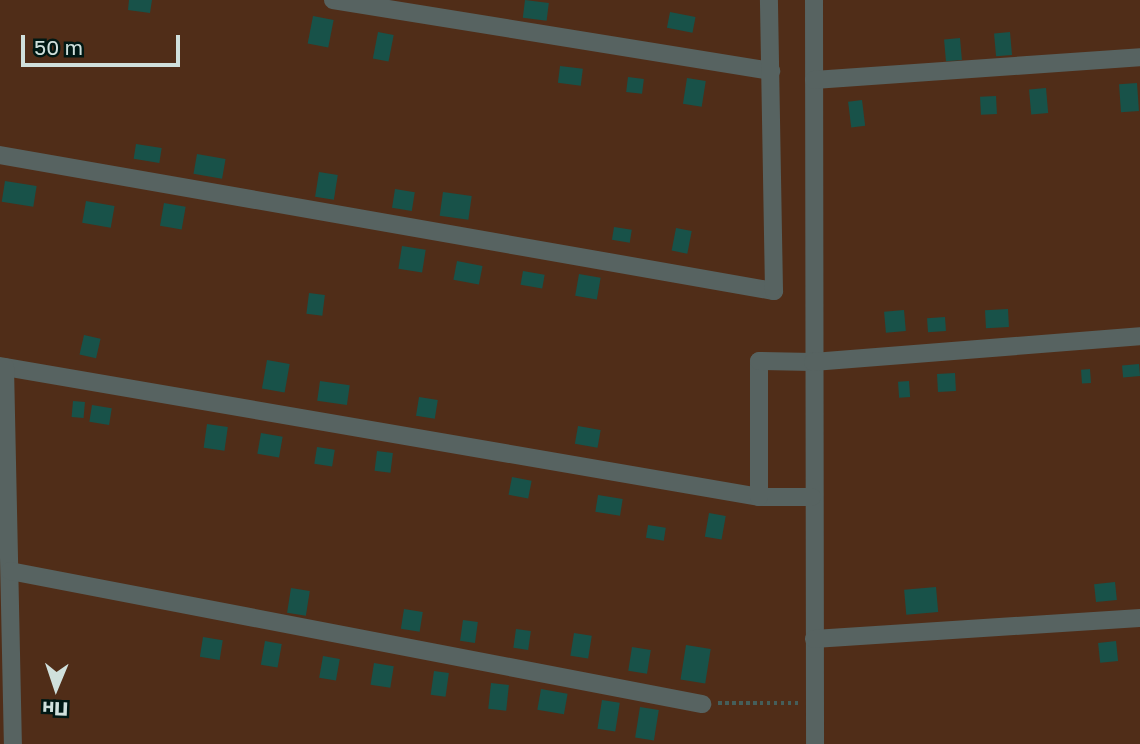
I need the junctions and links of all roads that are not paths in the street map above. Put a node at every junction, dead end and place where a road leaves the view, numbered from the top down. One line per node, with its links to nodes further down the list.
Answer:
1 (333, 0): 5 (street)
2 (769, 0): 5 (street)
3 (814, 0): 6 (street)
4 (1140, 57): 6 (street)
5 (771, 71): 7 (street)
6 (814, 80): 9 (street)
7 (0, 155)
8 (1140, 336): 9 (street)
9 (813, 362): 11 (street); 12 (street)
10 (3, 367): 11 (street); 13 (street)
11 (759, 497): 12 (street)
12 (812, 497): 15 (street)
13 (10, 571): 16 (street); 17 (street)
14 (1140, 618): 15 (street)
15 (814, 639): 18 (street)
16 (702, 704)
17 (13, 744)
18 (815, 744)

